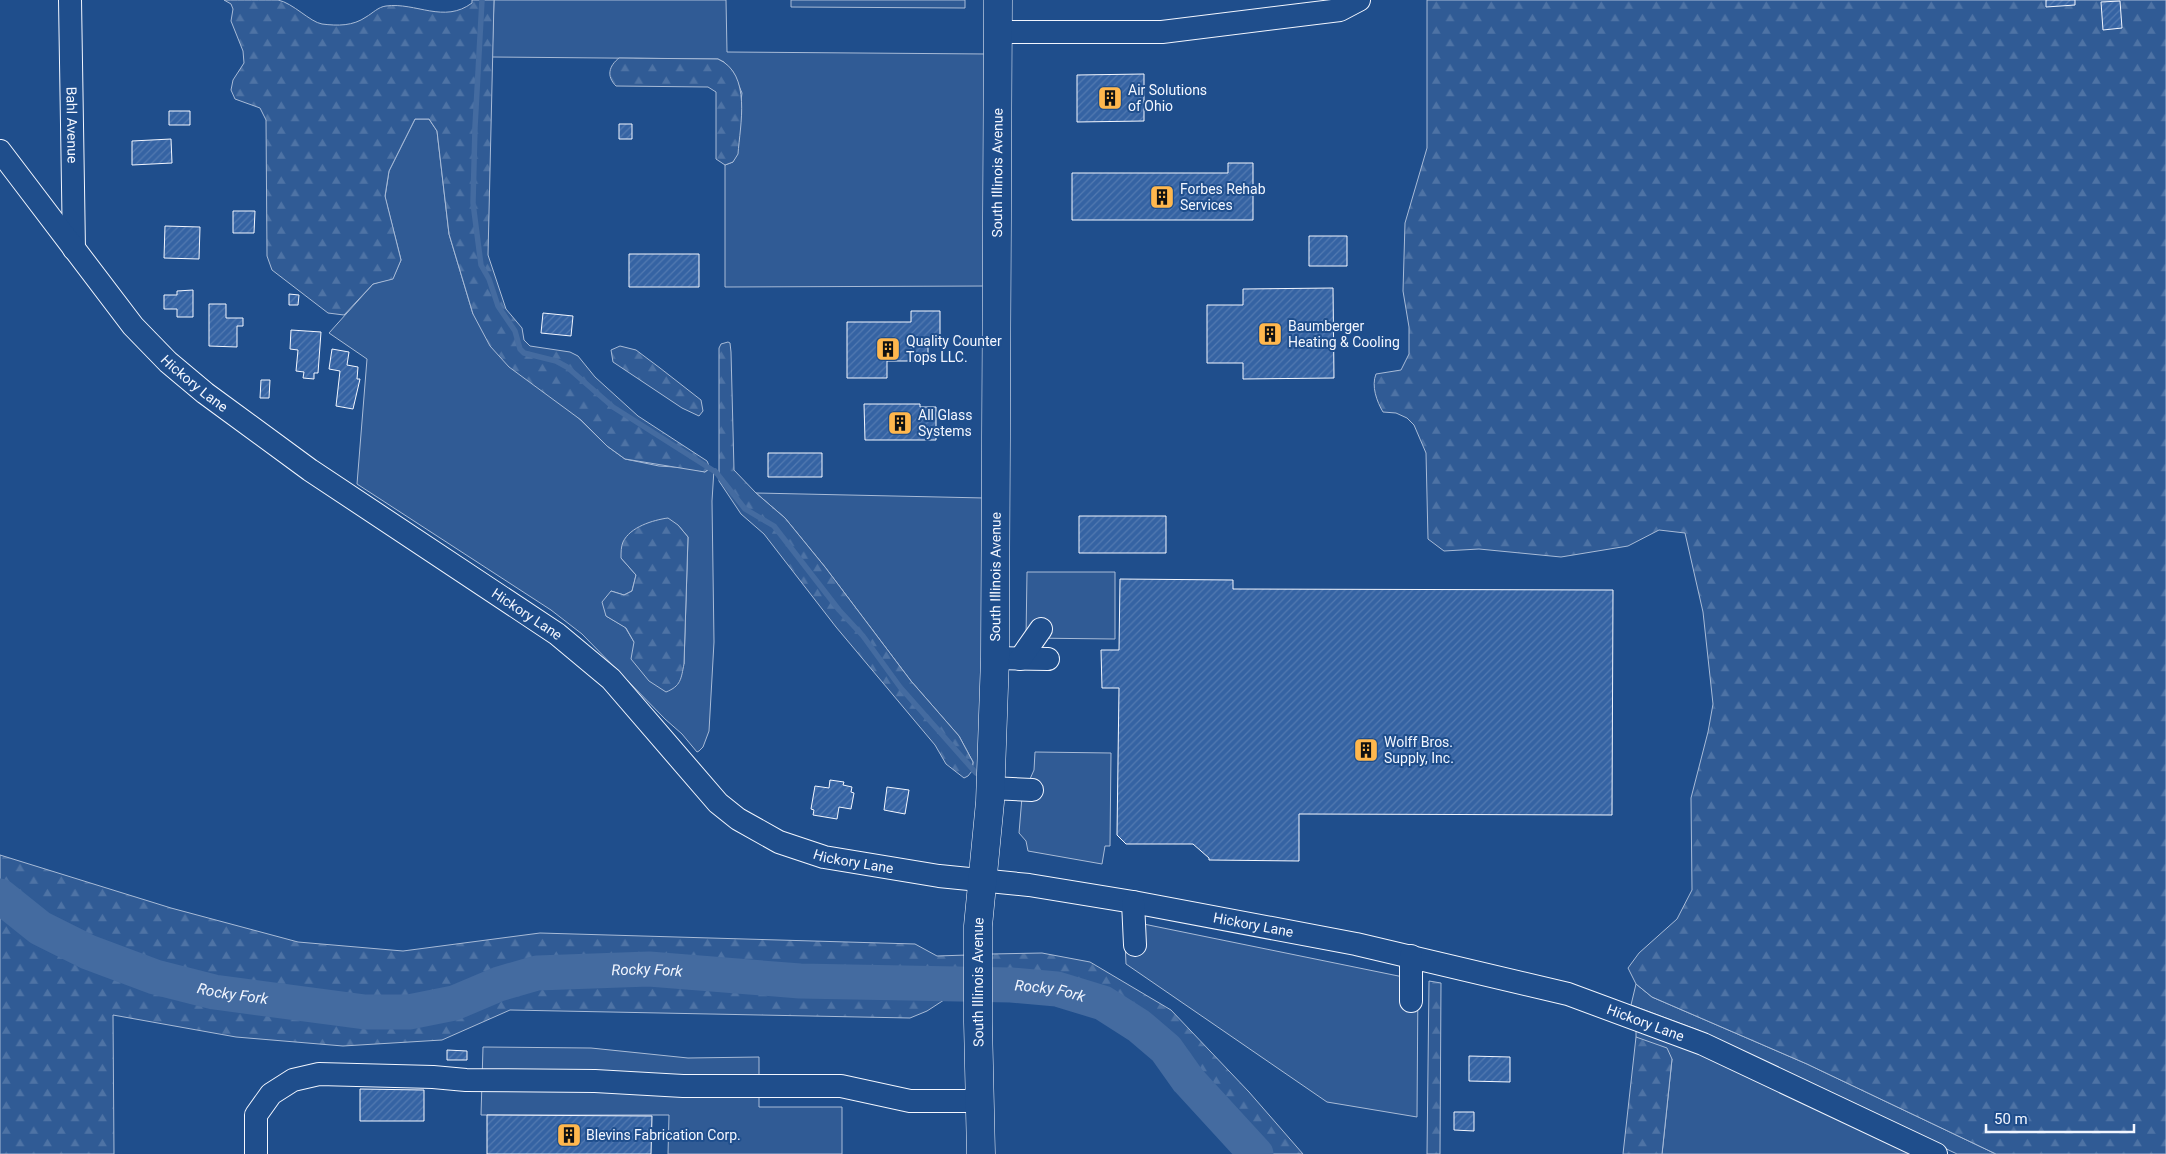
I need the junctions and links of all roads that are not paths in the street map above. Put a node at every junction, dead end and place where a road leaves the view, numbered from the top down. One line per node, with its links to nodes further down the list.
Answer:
1 (70, 0): 6 (street, Bahl Avenue)
2 (998, 0): 4 (main road, South Illinois Avenue)
3 (1359, 0): 4 (street)
4 (998, 32): 8 (main road, South Illinois Avenue)
5 (0, 152): 6 (street, Hickory Lane)
6 (74, 249): 12 (street, Hickory Lane)
7 (1041, 629): 8 (street)
8 (1008, 659): 9 (street); 10 (main road, South Illinois Avenue)
9 (1048, 659)
10 (990, 788): 11 (street); 12 (main road, South Illinois Avenue)
11 (1032, 790)
12 (982, 881): 13 (street, Hickory Lane); 17 (main road, South Illinois Avenue)
13 (1133, 902): 14 (street); 15 (street, Hickory Lane)
14 (1135, 945)
15 (1411, 956): 16 (street); 20 (street, Hickory Lane)
16 (1411, 1001)
17 (980, 1101): 18 (street); 19 (main road, South Illinois Avenue)
18 (256, 1154)
19 (981, 1154)
20 (1936, 1154)

